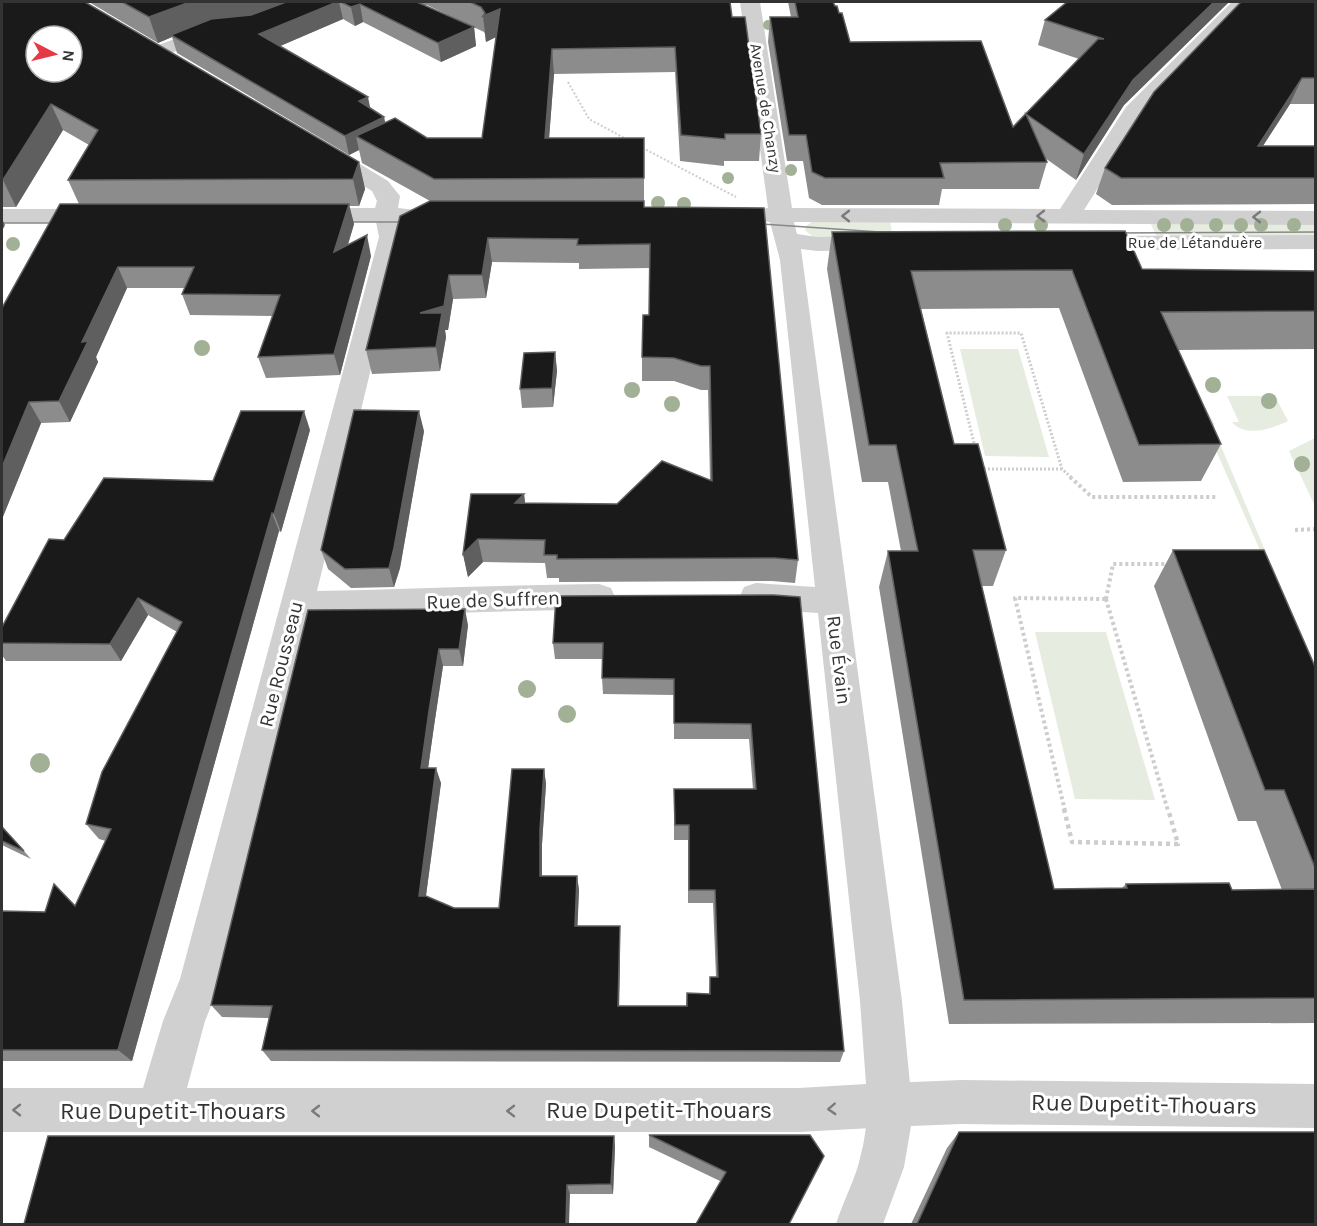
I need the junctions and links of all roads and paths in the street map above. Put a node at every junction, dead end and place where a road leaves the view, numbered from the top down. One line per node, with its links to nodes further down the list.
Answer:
1 (750, 2): 18 (street, Avenue de Chanzy)
2 (1242, 2): 16 (street)
3 (237, 29): 5 (street)
4 (138, 41): 5 (street)
5 (157, 52): 6 (street)
6 (177, 64)
7 (568, 82): 9 (path)
8 (309, 143): 12 (street, Rue Rousseau)
9 (738, 208): 18 (street)
10 (127, 215): 15 (street)
11 (280, 215): 12 (street)
12 (387, 215): 13 (street); 34 (street, Rue Rousseau)
13 (433, 215)
14 (2, 216): 15 (street)
15 (56, 216): 19 (street)
16 (1068, 216): 17 (street, one-way to 16); 18 (street, one-way to 18)
17 (1316, 218)
18 (784, 228): 21 (street); 33 (street, Rue Évain)
19 (42, 238)
20 (1316, 242): 22 (street, Rue de Létanduère)
21 (902, 243)
22 (1065, 243)
23 (977, 457): 25 (path)
24 (980, 469): 25 (path)
25 (1062, 469): 26 (path)
26 (1217, 498)
27 (1295, 530): 28 (path)
28 (1316, 530)
29 (1173, 564): 32 (path)
30 (628, 597): 34 (street, Rue de Suffren)
31 (724, 597): 33 (street)
32 (1106, 599): 32 (path)
33 (832, 601): 35 (street, Rue Évain)
34 (297, 604): 38 (street, Rue Rousseau)
35 (890, 1105): 36 (street, Rue Dupetit-Thouars); 38 (street, Rue Dupetit-Thouars, one-way to 38); 39 (street, Rue Évain)
36 (1316, 1106)
37 (2, 1110): 38 (street, Rue Dupetit-Thouars, one-way to 37)
38 (159, 1110)
39 (859, 1224)

